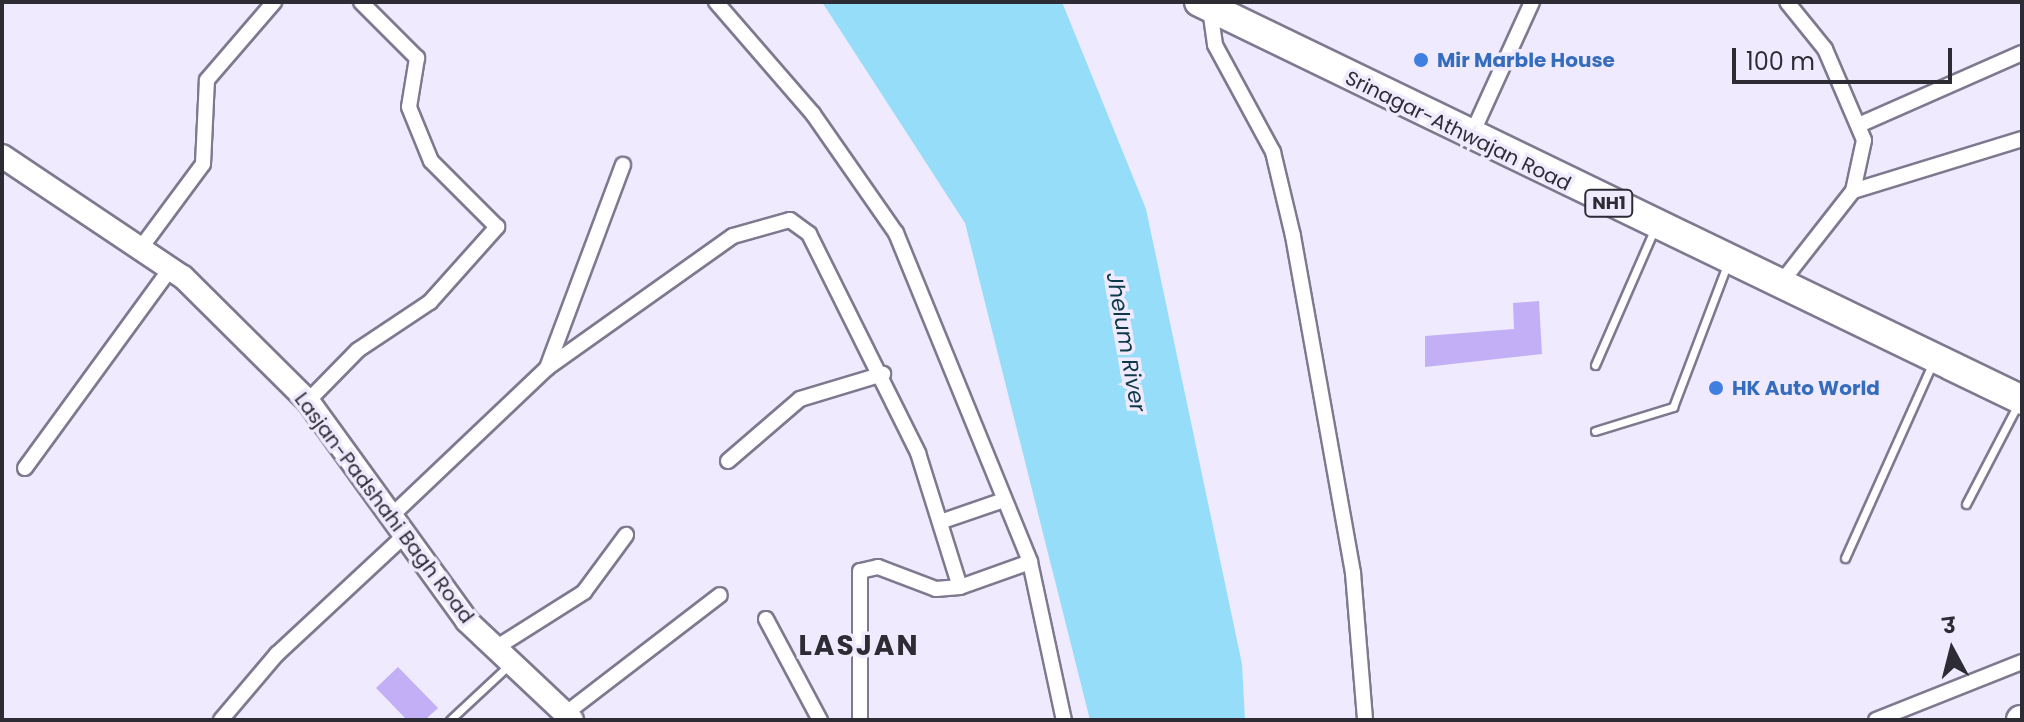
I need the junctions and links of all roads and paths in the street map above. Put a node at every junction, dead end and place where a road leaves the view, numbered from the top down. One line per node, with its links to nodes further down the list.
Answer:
1 (274, 2): 15 (street)
2 (361, 2): 24 (street)
3 (716, 2): 28 (street)
4 (1532, 2): 9 (street)
5 (1787, 2): 8 (street)
6 (1205, 5): 9 (highway, Srinagar-Athwajan Road / NH1); 47 (street)
7 (2022, 53): 8 (street)
8 (1861, 124): 13 (street)
9 (1470, 137): 14 (highway, Srinagar-Athwajan Road / NH1)
10 (2022, 139): 13 (street)
11 (2, 156): 15 (street, Lasjan-Padshahi Bagh Road)
12 (623, 165): 21 (street)
13 (1853, 191): 18 (street)
14 (1656, 225): 16 (highway, Srinagar-Athwajan Road / NH1); 20 (lane)
15 (143, 245): 17 (street, Lasjan-Padshahi Bagh Road)
16 (1730, 260): 18 (highway, Srinagar-Athwajan Road / NH1); 25 (lane)
17 (171, 268): 24 (street, Lasjan-Padshahi Bagh Road); 27 (street)
18 (1780, 284): 19 (highway, Srinagar-Athwajan Road / NH1)
19 (1934, 358): 23 (highway, Srinagar-Athwajan Road / NH1); 34 (lane)
20 (1595, 365)
21 (547, 368): 22 (street); 30 (street)
22 (883, 374): 26 (street); 31 (street)
23 (2021, 398): 29 (lane)
24 (308, 401): 30 (street, Lasjan-Padshahi Bagh Road)
25 (1595, 431)
26 (728, 461)
27 (25, 468)
28 (1004, 500): 31 (street); 35 (street)
29 (1966, 504)
30 (389, 518): 33 (street, Lasjan-Padshahi Bagh Road)
31 (940, 522): 36 (street)
32 (626, 535): 39 (street)
33 (403, 537): 39 (street, Lasjan-Padshahi Bagh Road); 42 (street)
34 (1845, 558)
35 (1030, 562): 36 (street); 46 (street)
36 (960, 587): 45 (street)
37 (720, 595): 41 (street)
38 (766, 619): 44 (street)
39 (503, 656): 41 (street, Lasjan-Padshahi Bagh Road); 43 (lane)
40 (2022, 662): 48 (street)
41 (568, 717)
42 (221, 720)
43 (450, 720)
44 (820, 720)
45 (860, 720)
46 (1064, 720)
47 (1365, 720)
48 (1876, 720)

